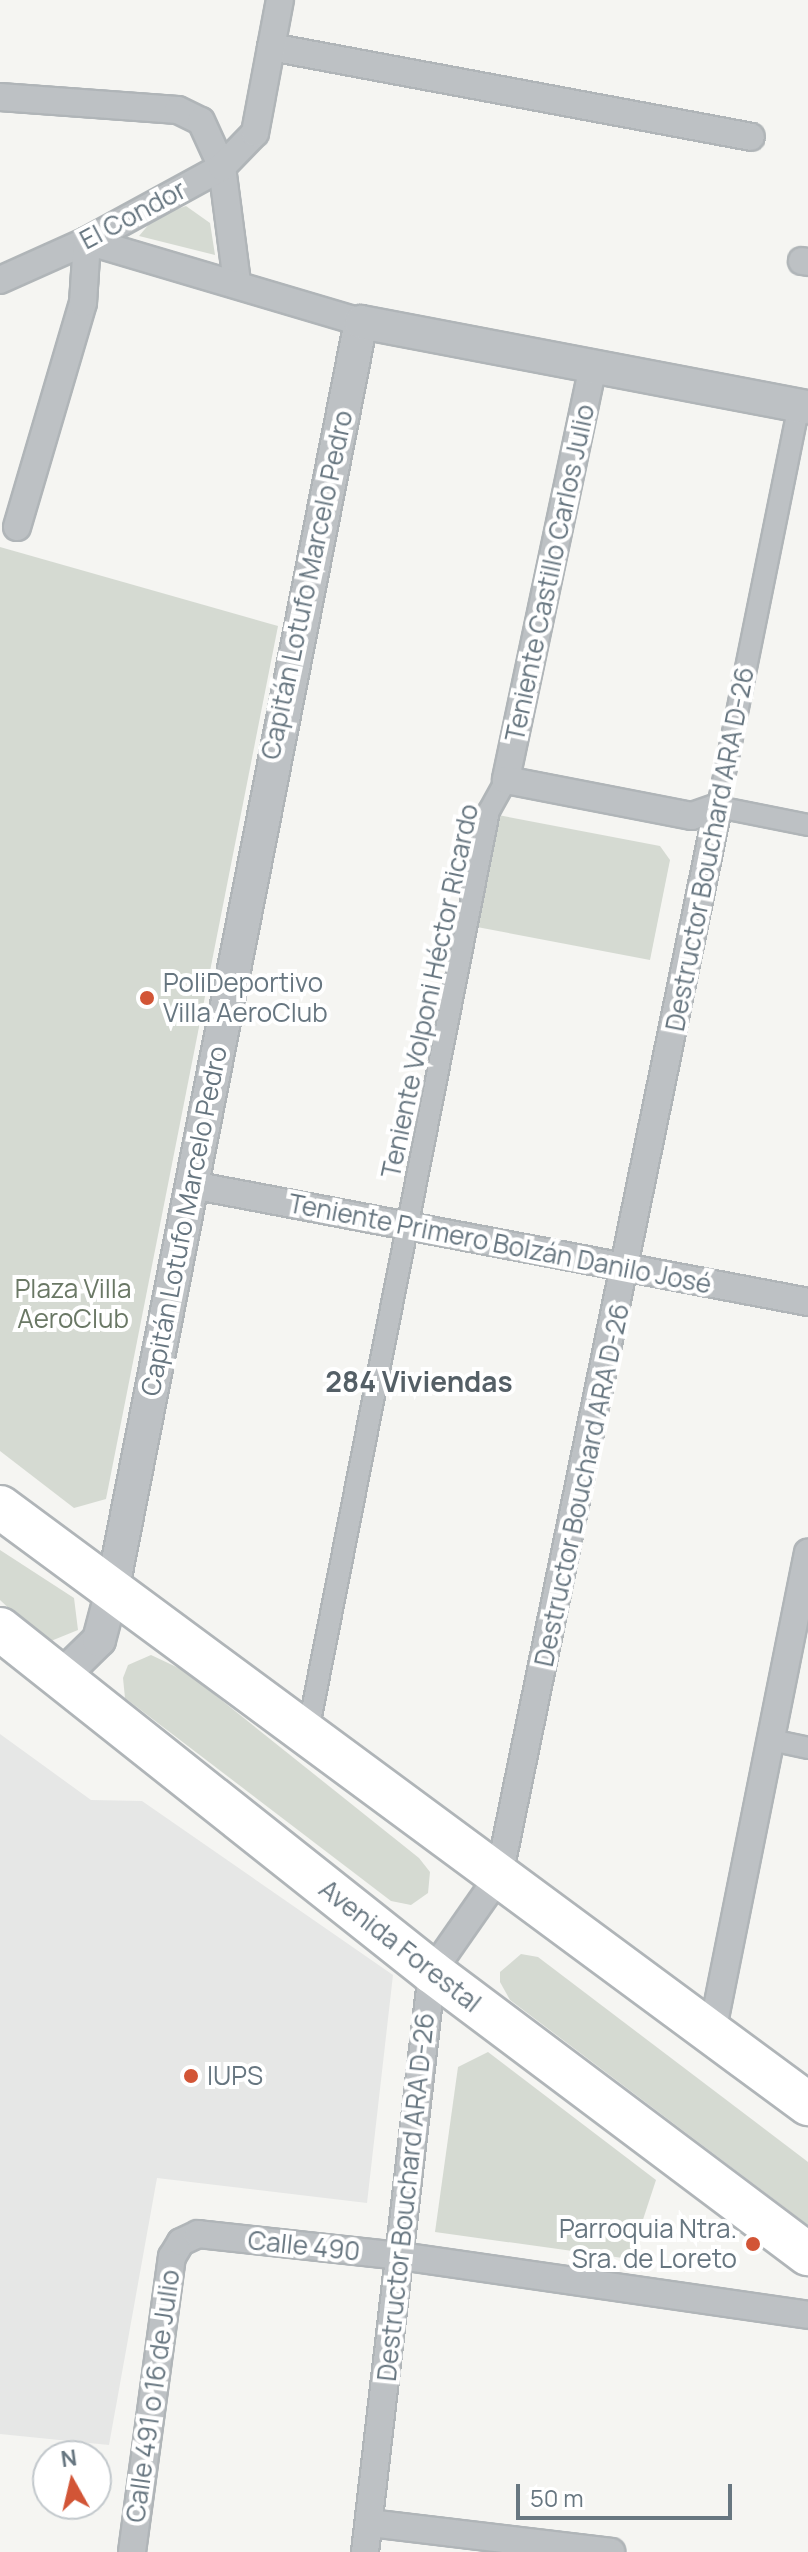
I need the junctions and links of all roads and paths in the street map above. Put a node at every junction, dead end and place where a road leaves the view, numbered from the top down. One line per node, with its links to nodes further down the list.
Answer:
1 (280, 0): 2 (street)
2 (271, 47): 4 (street); 5 (street, El Condor)
3 (0, 97): 5 (street)
4 (751, 137)
5 (222, 167): 6 (street, El Condor); 8 (street)
6 (87, 241): 7 (street, El Condor); 8 (street); 12 (street)
7 (0, 280)
8 (237, 282): 9 (street)
9 (361, 322): 10 (street); 16 (street, Capitán Lotufo Marcelo Pedro)
10 (593, 366): 11 (street); 13 (street, Teniente Castillo Carlos Julio)
11 (804, 406): 14 (street, Destructor Bouchard ARA D-26)
12 (17, 527)
13 (506, 780): 14 (street); 17 (street, Teniente Volponi Héctor Ricardo)
14 (718, 807): 15 (street); 18 (street, Destructor Bouchard ARA D-26)
15 (808, 825)
16 (192, 1185): 17 (street, Teniente Primero Bolzán Danilo José); 22 (street, Capitán Lotufo Marcelo Pedro)
17 (408, 1227): 18 (street, Teniente Primero Bolzán Danilo José); 25 (street, Teniente Volponi Héctor Ricardo)
18 (628, 1268): 19 (street, Teniente Primero Bolzán Danilo José); 28 (street, Destructor Bouchard ARA D-26)
19 (808, 1302)
20 (0, 1507): 22 (main road)
21 (808, 1552): 26 (street)
22 (113, 1587): 24 (street, Capitán Lotufo Marcelo Pedro); 25 (main road)
23 (0, 1629): 24 (main road, Avenida Forestal)
24 (59, 1679): 29 (main road, Avenida Forestal)
25 (308, 1731): 28 (main road)
26 (771, 1740): 27 (street); 30 (street)
27 (808, 1748)
28 (499, 1876): 29 (street, Destructor Bouchard ARA D-26); 30 (main road)
29 (432, 1972): 33 (main road, Avenida Forestal); 34 (street, Destructor Bouchard ARA D-26)
30 (712, 2033): 31 (main road)
31 (808, 2104)
32 (181, 2242): 34 (street, Calle 490); 37 (street, Calle 491 o 16 de Julio)
33 (808, 2254)
34 (400, 2256): 35 (street, Calle 490); 36 (street, Destructor Bouchard ARA D-26)
35 (808, 2315)
36 (369, 2523): 38 (street, Destructor Bouchard ARA D-26); 39 (street)
37 (132, 2552)
38 (365, 2552)
39 (611, 2552)

